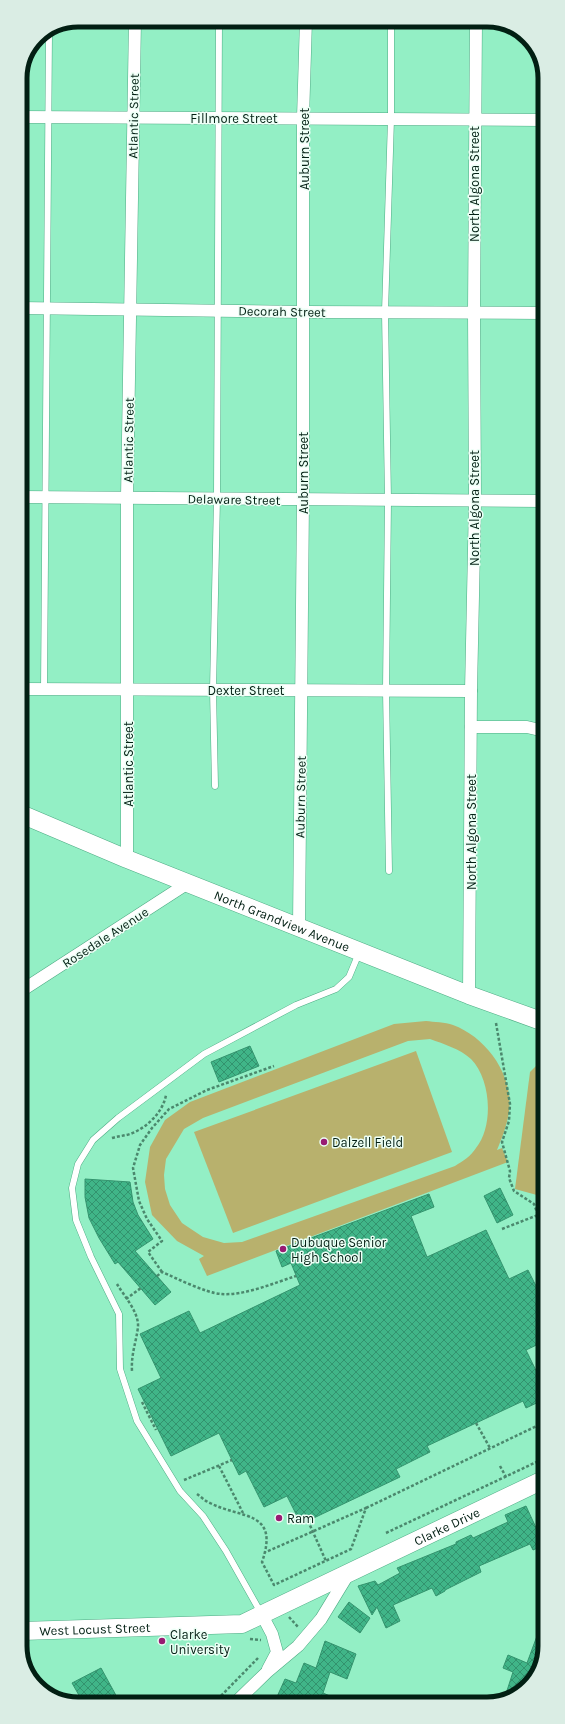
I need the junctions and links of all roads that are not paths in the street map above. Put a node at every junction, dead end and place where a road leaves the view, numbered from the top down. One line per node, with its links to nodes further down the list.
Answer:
1 (135, 27): 9 (street, Atlantic Street)
2 (220, 27): 10 (lane)
3 (306, 27): 11 (street, Auburn Street)
4 (391, 27): 12 (lane)
5 (476, 27): 13 (street, North Algona Street)
6 (49, 37): 8 (lane)
7 (27, 117): 8 (street, Fillmore Street)
8 (48, 117): 9 (street, Fillmore Street); 16 (lane)
9 (132, 118): 10 (street, Fillmore Street); 17 (street, Atlantic Street)
10 (219, 118): 11 (street, Fillmore Street); 18 (lane)
11 (304, 118): 12 (street, Fillmore Street); 19 (street, Auburn Street)
12 (391, 119): 13 (street, Fillmore Street); 20 (lane)
13 (475, 120): 14 (street, Fillmore Street); 21 (street, North Algona Street)
14 (538, 120)
15 (27, 308): 16 (street, Decorah Street)
16 (47, 308): 17 (street, Decorah Street); 24 (lane)
17 (130, 310): 18 (street, Decorah Street); 25 (street, Atlantic Street)
18 (218, 311): 19 (street, Decorah Street); 26 (lane)
19 (303, 312): 20 (street, Decorah Street); 27 (street, Auburn Street)
20 (385, 312): 21 (street, Decorah Street); 28 (lane)
21 (474, 312): 22 (street, Decorah Street); 29 (street, North Algona Street)
22 (538, 313)
23 (27, 497): 24 (street, Delaware Street)
24 (44, 497): 25 (street, Delaware Street); 32 (lane)
25 (127, 497): 26 (street, Delaware Street); 33 (street, Atlantic Street)
26 (217, 498): 27 (street, Delaware Street); 34 (lane)
27 (303, 499): 28 (street, Delaware Street); 35 (street, Auburn Street)
28 (388, 500): 29 (street, Delaware Street); 36 (lane)
29 (475, 501): 30 (street, Delaware Street); 37 (street, North Algona Street)
30 (538, 501)
31 (27, 689): 32 (street, Dexter Street)
32 (44, 690): 33 (street, Dexter Street)
33 (128, 690): 34 (street, Dexter Street); 42 (street, Atlantic Street)
34 (213, 690): 35 (street, Dexter Street); 40 (lane)
35 (301, 690): 36 (street, Dexter Street); 45 (street, Auburn Street)
36 (386, 690): 37 (street, Dexter Street); 43 (lane)
37 (472, 691): 38 (street, North Algona Street)
38 (471, 727): 39 (street); 48 (street, North Algona Street)
39 (538, 730)
40 (215, 786)
41 (27, 817): 42 (street, North Grandview Avenue)
42 (127, 859): 44 (street, North Grandview Avenue)
43 (389, 872)
44 (188, 883): 45 (street, North Grandview Avenue); 47 (street, Rosedale Avenue)
45 (299, 927): 46 (street, North Grandview Avenue)
46 (360, 951): 48 (street, North Grandview Avenue); 52 (lane)
47 (27, 987)
48 (469, 995): 49 (street, North Grandview Avenue)
49 (538, 1020)
50 (538, 1482): 51 (street, Clarke Drive)
51 (350, 1573): 52 (street, Clarke Drive); 54 (street)
52 (262, 1615): 53 (street, West Locust Street); 54 (street)
53 (27, 1631)
54 (267, 1672): 55 (street)
55 (242, 1697)

